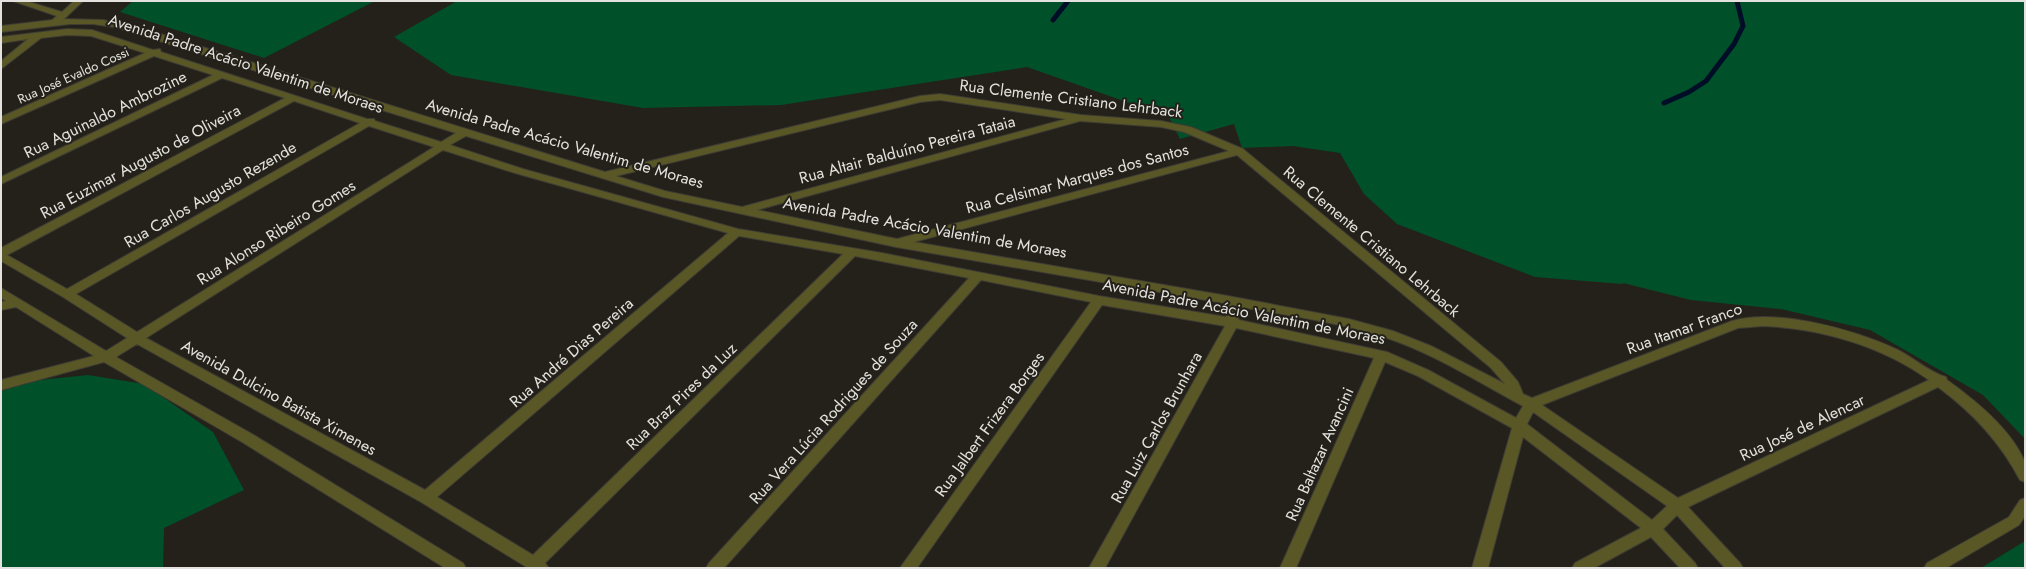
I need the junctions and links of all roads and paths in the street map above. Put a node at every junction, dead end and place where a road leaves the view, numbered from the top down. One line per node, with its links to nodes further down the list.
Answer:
1 (17, 1): 3 (street)
2 (79, 1): 3 (street)
3 (60, 18): 4 (street); 5 (street); 7 (street, Avenida Padre Acácio Valentim de Moraes)
4 (1, 29)
5 (40, 35): 6 (street); 8 (street, Avenida Padre Acácio Valentim de Moraes); 9 (street)
6 (1, 40)
7 (176, 42): 8 (street, Rua José Evaldo Cossi); 15 (street, Avenida Padre Acácio Valentim de Moraes)
8 (154, 53): 10 (street, Avenida Padre Acácio Valentim de Moraes); 13 (street, Rua José Evaldo Cossi)
9 (1, 66)
10 (222, 74): 11 (street, Avenida Padre Acácio Valentim de Moraes); 19 (street, Rua Aguinaldo Ambrozine)
11 (293, 98): 14 (street, Avenida Padre Acácio Valentim de Moraes); 26 (street, Rua Euzimar Augusto de Oliveira)
12 (1081, 118): 17 (street, Rua Clemente Cristiano Lehrback); 18 (street, Rua Clemente Cristiano Lehrback); 22 (street, Rua Altair Balduíno Pereira Tataia)
13 (1, 121)
14 (370, 121): 16 (street, Avenida Padre Acácio Valentim de Moraes); 31 (street, Rua Carlos Augusto Rezende)
15 (463, 133): 16 (street, Rua Alonso Ribeiro Gomes); 18 (street, Avenida Padre Acácio Valentim de Moraes)
16 (444, 146): 21 (street, Avenida Padre Acácio Valentim de Moraes); 37 (street, Rua Alonso Ribeiro Gomes)
17 (1239, 151): 24 (street, Rua Celsimar Marques dos Santos); 42 (street, Rua Clemente Cristiano Lehrback)
18 (602, 176): 20 (street, Avenida Padre Acácio Valentim de Moraes)
19 (1, 182)
20 (663, 194): 21 (street); 22 (street, Avenida Padre Acácio Valentim de Moraes)
21 (647, 208): 23 (street, Avenida Padre Acácio Valentim de Moraes)
22 (741, 211): 24 (street, Avenida Padre Acácio Valentim de Moraes)
23 (737, 232): 25 (street, Avenida Padre Acácio Valentim de Moraes); 46 (street, Rua André Dias Pereira)
24 (896, 243): 28 (street, Rua Celsimar Marques dos Santos); 33 (street, Avenida Padre Acácio Valentim de Moraes)
25 (852, 252): 28 (street, Avenida Padre Acácio Valentim de Moraes); 50 (street, Rua Braz Pires da Luz)
26 (1, 253)
27 (1, 256): 31 (street, Avenida Dulcino Batista Ximenes)
28 (882, 257): 29 (street, Avenida Padre Acácio Valentim de Moraes)
29 (976, 276): 32 (street, Avenida Padre Acácio Valentim de Moraes); 52 (street, Rua Vera Lúcia Rodrigues de Souza)
30 (1, 292): 34 (street)
31 (67, 294): 37 (street, Avenida Dulcino Batista Ximenes)
32 (1099, 300): 36 (street, Avenida Padre Acácio Valentim de Moraes); 53 (street, Rua Jalbert Frizera Borges)
33 (1228, 300): 36 (street); 42 (street, Avenida Padre Acácio Valentim de Moraes)
34 (16, 303): 35 (street); 39 (street)
35 (1, 306)
36 (1233, 323): 38 (street, Avenida Padre Acácio Valentim de Moraes); 54 (street, Rua Luiz Carlos Brunhara)
37 (137, 338): 39 (street, Rua Alonso Ribeiro Gomes); 46 (street, Avenida Dulcino Batista Ximenes)
38 (1382, 354): 44 (street, Avenida Padre Acácio Valentim de Moraes); 55 (street, Rua Baltazar Avancini)
39 (106, 357): 41 (street, Rua Alonso Ribeiro Gomes); 51 (street)
40 (1941, 380): 43 (street, Rua Itamar Franco); 45 (street, Rua Itamar Franco); 48 (street, Rua José de Alencar)
41 (1, 385)
42 (1518, 397): 43 (street, Avenida Padre Acácio Valentim de Moraes)
43 (1531, 404): 44 (street); 48 (street, Avenida Padre Acácio Valentim de Moraes)
44 (1519, 426): 49 (street, Avenida Padre Acácio Valentim de Moraes); 56 (street)
45 (2025, 476)
46 (426, 498): 50 (street, Avenida Dulcino Batista Ximenes)
47 (2025, 504): 60 (street)
48 (1677, 505): 49 (street, Rua José de Alencar); 59 (street, Avenida Padre Acácio Valentim de Moraes)
49 (1653, 529): 57 (street, Rua José de Alencar); 58 (street, Avenida Padre Acácio Valentim de Moraes)
50 (538, 566)
51 (458, 568)
52 (714, 568)
53 (908, 568)
54 (1097, 568)
55 (1288, 568)
56 (1480, 568)
57 (1580, 568)
58 (1690, 568)
59 (1735, 568)
60 (1932, 568)

